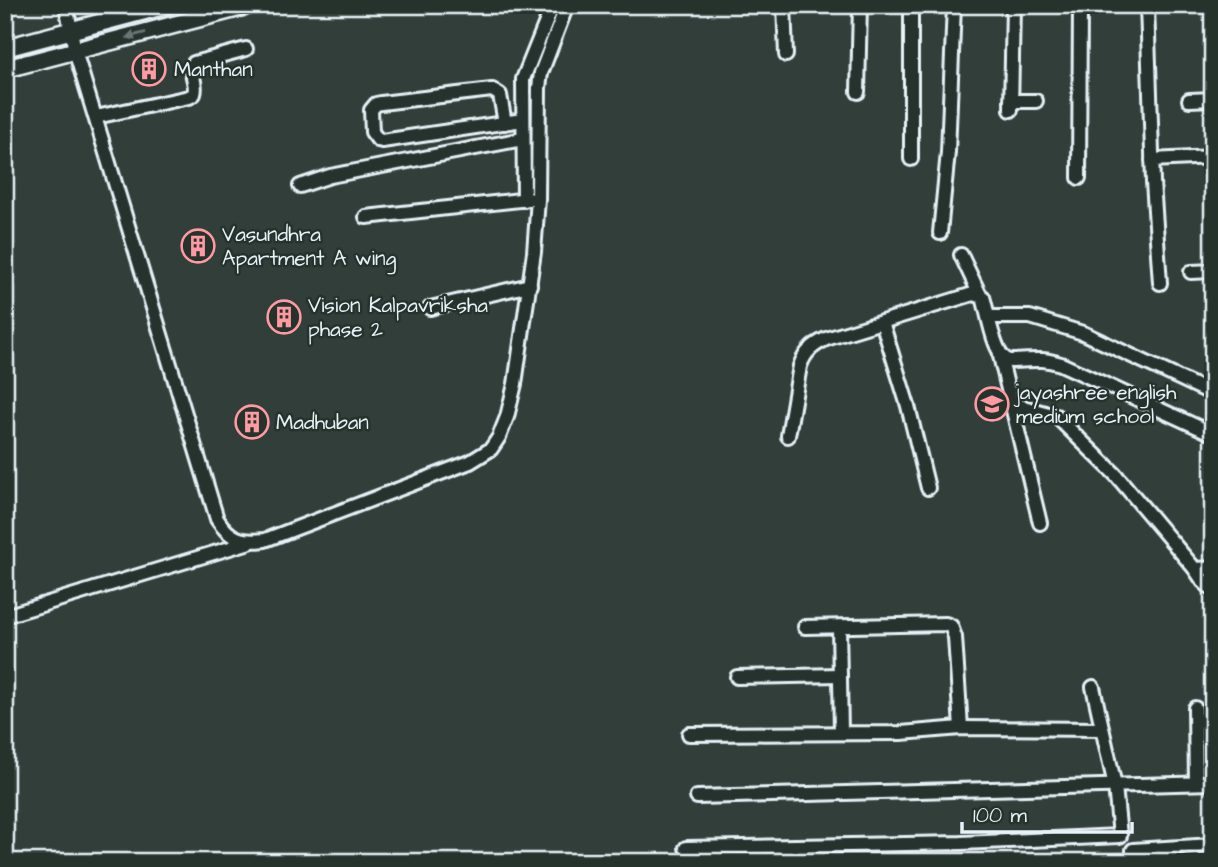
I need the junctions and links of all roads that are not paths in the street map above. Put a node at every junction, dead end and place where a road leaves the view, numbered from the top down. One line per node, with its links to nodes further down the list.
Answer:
1 (66, 5): 13 (street)
2 (167, 5): 13 (main road)
3 (250, 5): 16 (main road, one-way to 16)
4 (550, 5): 24 (street)
5 (567, 5): 32 (street)
6 (784, 5): 17 (street)
7 (860, 5): 19 (street)
8 (911, 5): 28 (street)
9 (954, 5): 34 (street)
10 (1013, 5): 22 (street)
11 (1080, 5): 30 (street)
12 (1147, 5): 29 (street)
13 (70, 32): 14 (main road); 16 (street)
14 (5, 48)
15 (246, 49): 23 (street)
16 (75, 51): 18 (main road); 23 (street)
17 (786, 55)
18 (5, 69)
19 (858, 92)
20 (1213, 99): 21 (street)
21 (1189, 100)
22 (1035, 101)
23 (96, 117): 51 (street)
24 (523, 120): 25 (street); 26 (street)
25 (505, 123): 25 (street)
26 (523, 139): 31 (street); 32 (street)
27 (1213, 157): 29 (street)
28 (911, 159)
29 (1152, 160): 38 (street)
30 (1079, 178)
31 (300, 186)
32 (531, 199): 33 (street); 39 (street)
33 (366, 217)
34 (940, 233)
35 (961, 256): 40 (street)
36 (1213, 271): 37 (street)
37 (1191, 272)
38 (1160, 283)
39 (530, 285): 41 (street); 51 (street)
40 (980, 295): 42 (street); 43 (street)
41 (430, 308)
42 (989, 317): 44 (street); 45 (street)
43 (882, 322): 48 (street); 49 (street)
44 (1000, 356): 46 (street); 47 (street)
45 (1213, 394)
46 (1012, 404): 50 (street); 53 (street)
47 (1213, 434)
48 (788, 436)
49 (928, 488)
50 (1040, 523)
51 (251, 542): 55 (street)
52 (1213, 568): 53 (street)
53 (1195, 569): 54 (street)
54 (1213, 590)
55 (5, 616)
56 (839, 626): 57 (street); 58 (street); 62 (street)
57 (805, 627)
58 (840, 675): 59 (street); 64 (street)
59 (737, 677)
60 (1093, 687): 63 (street)
61 (1195, 708): 66 (street)
62 (961, 728): 63 (street); 64 (street)
63 (1102, 729): 68 (street)
64 (841, 732): 65 (street)
65 (689, 734)
66 (1196, 783): 67 (street); 68 (street)
67 (1213, 783)
68 (1115, 786): 69 (street); 71 (street)
69 (697, 797)
70 (1213, 845): 73 (street)
71 (685, 848)
72 (1116, 862): 73 (street)
73 (1133, 862)

